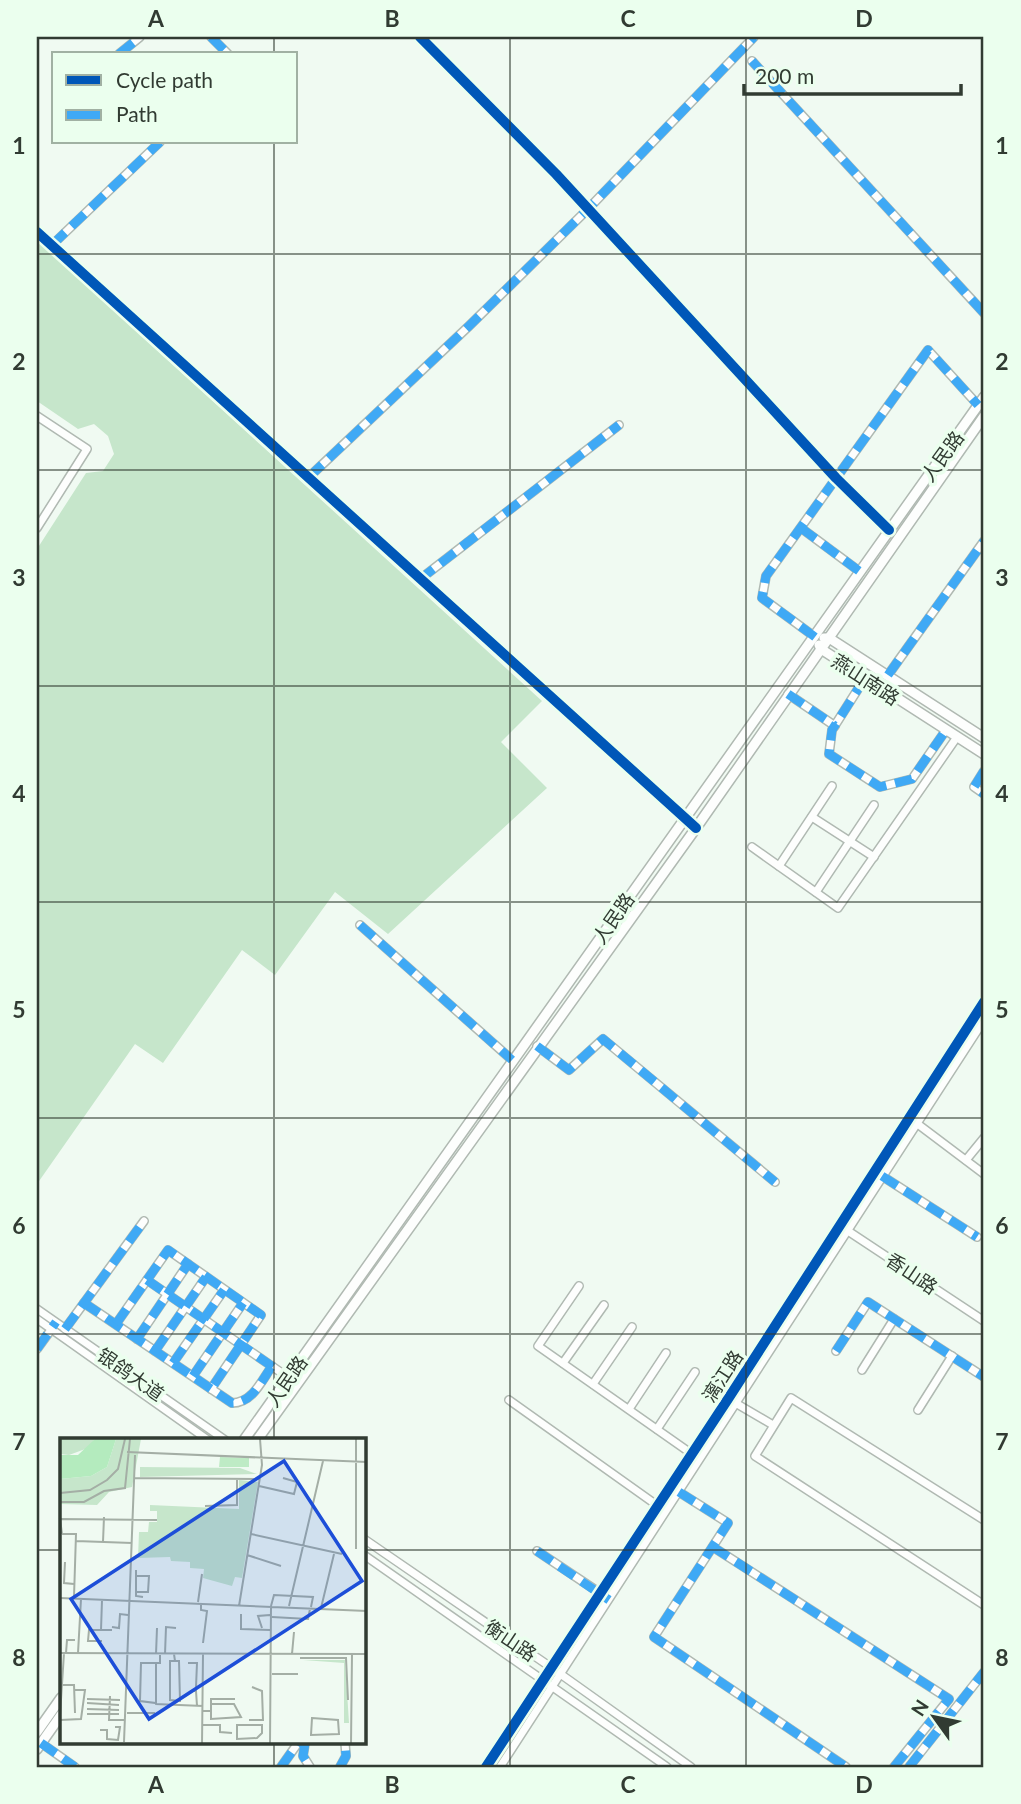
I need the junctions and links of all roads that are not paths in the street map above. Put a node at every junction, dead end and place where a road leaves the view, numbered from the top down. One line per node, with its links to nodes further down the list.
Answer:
1 (139, 37): 5 (street)
2 (211, 37): 6 (street)
3 (420, 37): 9 (street)
4 (754, 37): 9 (street)
5 (121, 52)
6 (226, 52)
7 (752, 61): 12 (street)
8 (158, 144): 11 (street)
9 (588, 209): 18 (street); 19 (street)
10 (37, 232): 11 (street)
11 (52, 245): 18 (street)
12 (984, 313)
13 (984, 397): 14 (main road, 人民路)
14 (978, 405): 19 (street); 22 (main road, 人民路)
15 (37, 416): 20 (street)
16 (984, 416): 27 (main road, 人民路)
17 (619, 425): 25 (street)
18 (309, 477): 25 (street)
19 (836, 478): 21 (street); 22 (street)
20 (37, 528)
21 (800, 528): 24 (street); 26 (street)
22 (889, 530): 24 (main road, 人民路)
23 (984, 541): 29 (street)
24 (859, 571): 26 (main road, 人民路)
25 (419, 580): 42 (street)
26 (815, 637): 27 (main road, 燕山南路); 28 (main road, 燕山南路); 42 (main road, 人民路)
27 (829, 638): 28 (main road, 人民路); 29 (main road, 燕山南路)
28 (821, 649): 30 (main road, 燕山南路); 31 (main road, 人民路)
29 (888, 675): 35 (main road, 燕山南路)
30 (865, 678): 32 (street); 33 (main road, 燕山南路)
31 (788, 694): 32 (street); 43 (main road, 人民路)
32 (835, 726): 33 (street)
33 (946, 730): 34 (main road, 燕山南路)
34 (957, 737): 36 (main road, 燕山南路); 46 (street)
35 (984, 738)
36 (984, 754)
37 (984, 771): 39 (street)
38 (832, 786): 41 (street)
39 (984, 794)
40 (874, 805): 44 (street)
41 (812, 817): 44 (street); 47 (street)
42 (684, 818): 43 (street); 53 (main road, 人民路)
43 (696, 828): 52 (main road, 人民路)
44 (850, 842): 46 (street); 48 (street)
45 (751, 847): 47 (street)
46 (874, 857): 48 (street)
47 (779, 866): 48 (street)
48 (816, 892)
49 (360, 925): 53 (street)
50 (984, 1002): 54 (street, 漓江路)
51 (984, 1020): 55 (street, 漓江路)
52 (537, 1046): 60 (street); 110 (main road, 人民路)
53 (512, 1060): 98 (main road, 人民路)
54 (909, 1118): 55 (street); 62 (street, 漓江路)
55 (917, 1124): 57 (street); 59 (street, 漓江路)
56 (984, 1139): 57 (street)
57 (966, 1160): 58 (street)
58 (984, 1174)
59 (882, 1176): 62 (street, 漓江路); 63 (street)
60 (775, 1182)
61 (144, 1221): 70 (street)
62 (844, 1228): 78 (street, 香山路); 102 (street, 漓江路)
63 (977, 1237)
64 (188, 1264): 65 (street); 66 (street); 69 (street)
65 (206, 1277): 68 (street); 73 (street)
66 (147, 1280): 69 (street); 79 (street)
67 (579, 1286): 92 (street)
68 (224, 1290): 71 (street); 76 (street)
69 (168, 1294): 73 (street); 84 (street)
70 (84, 1303): 79 (street); 82 (street)
71 (243, 1303): 83 (street); 85 (street)
72 (604, 1305): 92 (street)
73 (186, 1307): 76 (street); 87 (street)
74 (37, 1309): 80 (street, 银鸽大道)
75 (37, 1319): 80 (street, 银鸽大道)
76 (204, 1319): 83 (street); 91 (street)
77 (894, 1319): 88 (street); 90 (street); 94 (street)
78 (984, 1321)
79 (116, 1324): 84 (street)
80 (54, 1326): 82 (street, 银鸽大道); 86 (street); 107 (street, 银鸽大道)
81 (632, 1327): 99 (street)
82 (65, 1329): 108 (street, 银鸽大道)
83 (223, 1332): 85 (street); 97 (street)
84 (137, 1339): 87 (street)
85 (241, 1345): 93 (street); 100 (street)
86 (37, 1349)
87 (155, 1351): 91 (street)
88 (836, 1351)
89 (666, 1353): 103 (street)
90 (952, 1356): 96 (street); 104 (street)
91 (173, 1363): 97 (street)
92 (563, 1363): 99 (street)
93 (272, 1366): 98 (street); 100 (street)
94 (862, 1370)
95 (695, 1372): 106 (street)
96 (983, 1375)
97 (193, 1377): 100 (street)
98 (289, 1378): 109 (main road, 人民路)
99 (593, 1384): 103 (street)
100 (211, 1389)
101 (509, 1400): 113 (street)
102 (732, 1401): 105 (street); 111 (street, 漓江路); 112 (street, 漓江路)
103 (629, 1409): 106 (street)
104 (918, 1410)
105 (773, 1425): 114 (street); 121 (street)
106 (657, 1429): 111 (street)
107 (205, 1438)
108 (222, 1438)
109 (245, 1438)
110 (258, 1438)
111 (692, 1454): 113 (street, 漓江路)
112 (679, 1492): 116 (street); 120 (street, 漓江路)
113 (658, 1506): 119 (street, 漓江路)
114 (984, 1520)
115 (366, 1540): 122 (street, 衡山路)
116 (713, 1547): 141 (street); 142 (street)
117 (537, 1551): 119 (street)
118 (366, 1556): 125 (street, 衡山路)
119 (601, 1594): 120 (street); 122 (street, 漓江路)
120 (609, 1600): 124 (street, 漓江路)
121 (984, 1605)
122 (552, 1668): 124 (street, 衡山路); 125 (street, 漓江路)
123 (984, 1672): 143 (street)
124 (561, 1674): 126 (street, 漓江路); 140 (street, 衡山路)
125 (544, 1680): 126 (street, 衡山路); 137 (street, 漓江路)
126 (553, 1686): 138 (street, 漓江路); 139 (street, 衡山路)
127 (60, 1700): 129 (main road)
128 (60, 1716): 130 (main road)
129 (37, 1732)
130 (38, 1744): 134 (street)
131 (299, 1744): 135 (street); 136 (street)
132 (345, 1744): 133 (street)
133 (344, 1766)
134 (75, 1767)
135 (281, 1767)
136 (310, 1767)
137 (486, 1767)
138 (500, 1767)
139 (667, 1767)
140 (691, 1767)
141 (846, 1767)
142 (894, 1767)
143 (909, 1767)

